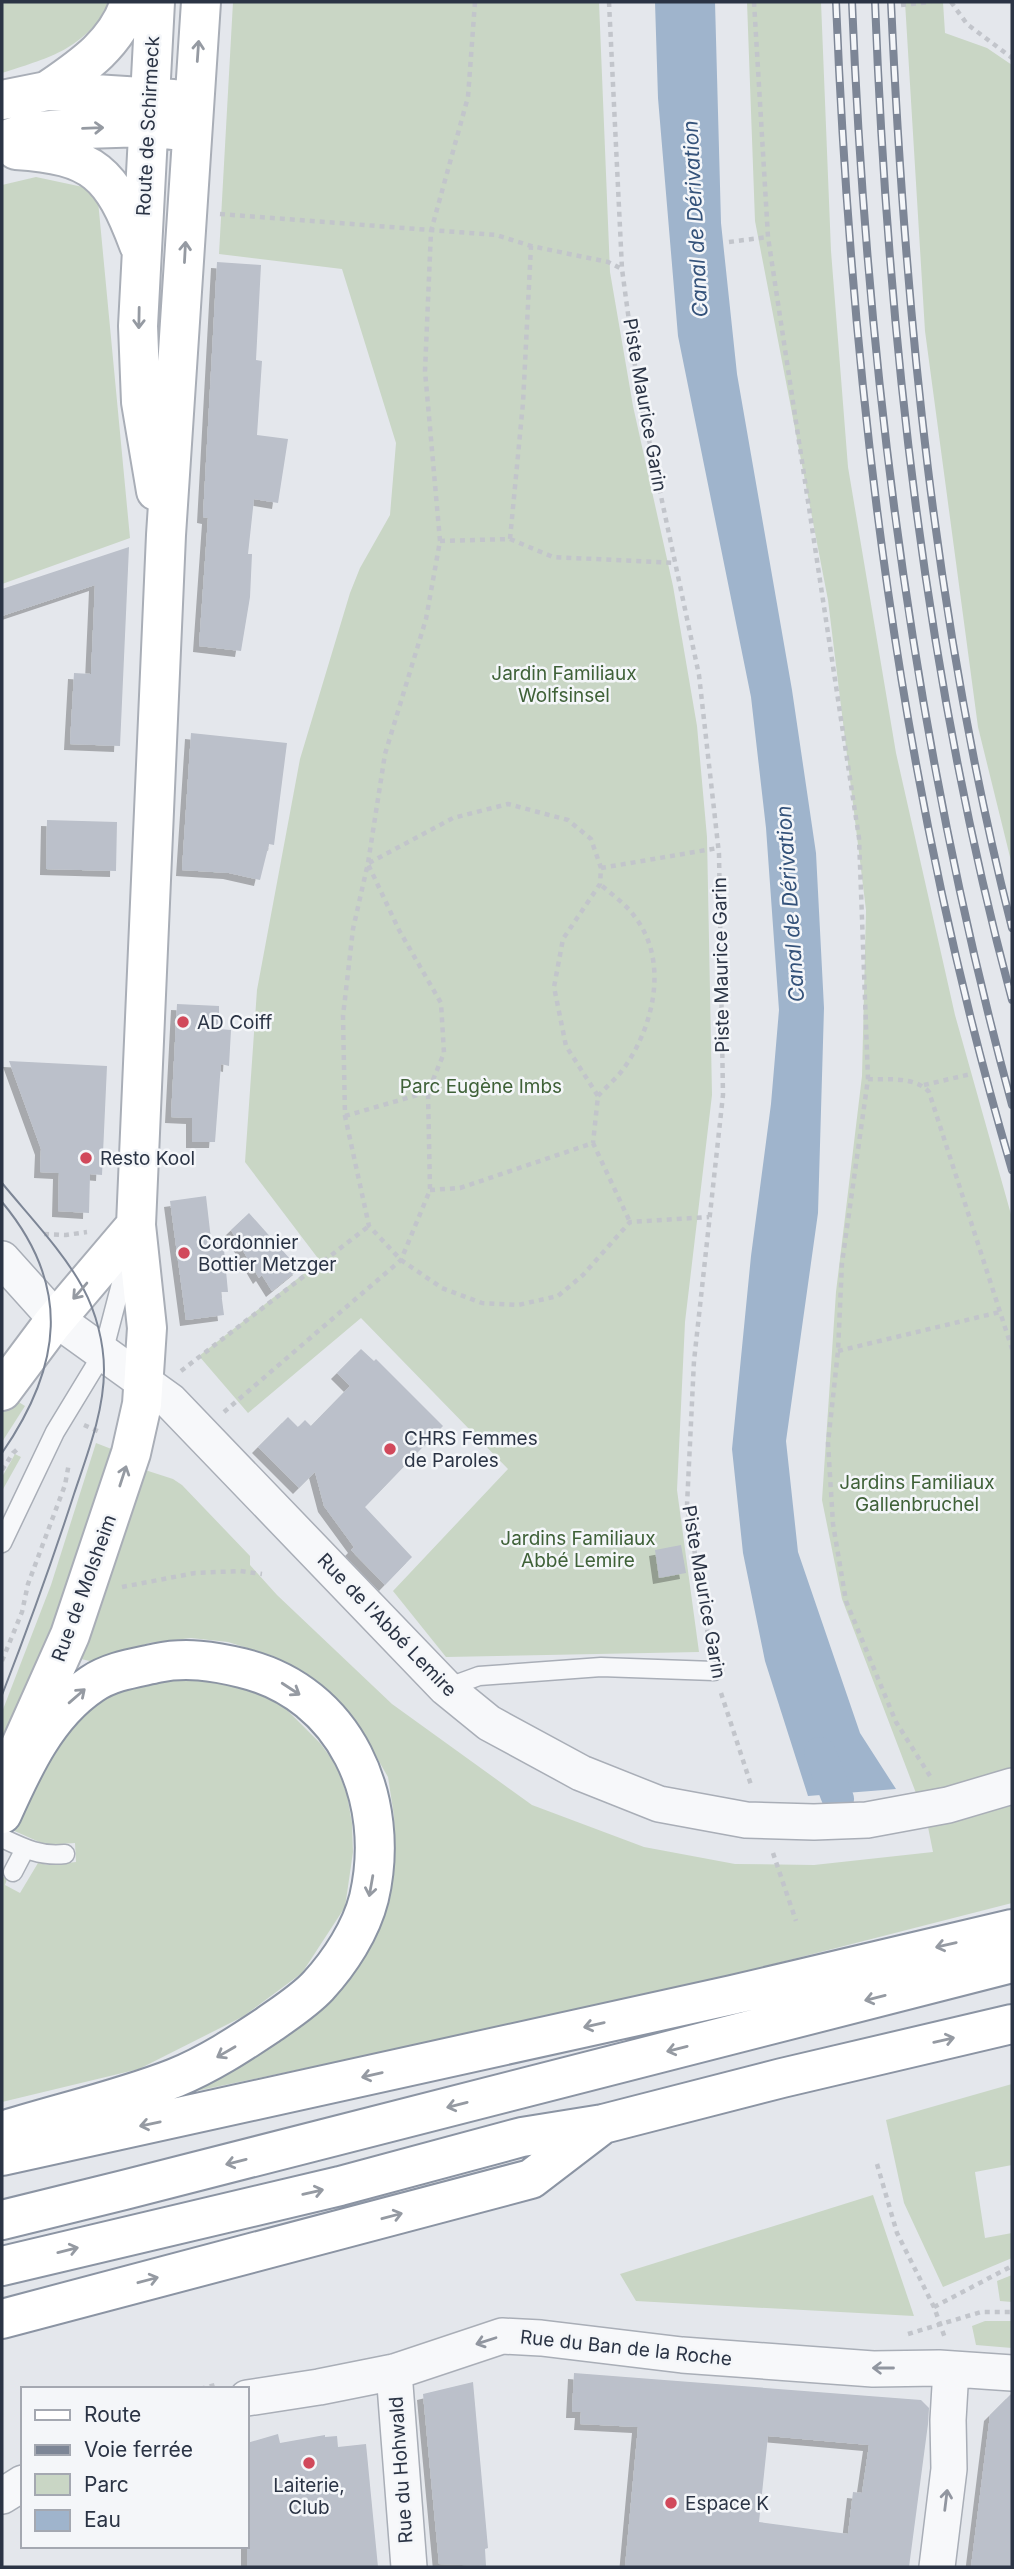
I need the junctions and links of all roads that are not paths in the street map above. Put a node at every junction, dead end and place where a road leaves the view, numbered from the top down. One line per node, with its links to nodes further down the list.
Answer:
1 (130, 2): 4 (main road, Route de Schirmeck)
2 (155, 2): 6 (main road, Route de Schirmeck)
3 (201, 2): 7 (main road, one-way to 3)
4 (47, 91): 5 (main road); 6 (main road)
5 (2, 100)
6 (148, 112): 7 (main road); 8 (main road, one-way to 6); 10 (main road, Route de Schirmeck)
7 (193, 117): 11 (main road, one-way to 7)
8 (2, 141)
9 (2, 149): 10 (main road, Route de Schirmeck)
10 (141, 250): 11 (main road, Route de Schirmeck, one-way to 11)
11 (166, 535): 12 (main road)
12 (136, 1225): 15 (main road, one-way to 15); 16 (lane); 18 (main road)
13 (2, 1259): 14 (street, Rue de l'Abbé Lemire)
14 (25, 1286): 15 (street, Rue de l'Abbé Lemire); 17 (street)
15 (56, 1320): 16 (street, Rue de l'Abbé Lemire); 17 (main road)
16 (103, 1353): 18 (street, Rue de l'Abbé Lemire); 20 (lane)
17 (25, 1360): 19 (main road)
18 (159, 1390): 22 (street, Rue de l'Abbé Lemire); 24 (main road, Rue de Molsheim, one-way to 18)
19 (2, 1391)
20 (2, 1544)
21 (715, 1671): 22 (lane)
22 (446, 1688): 23 (street, Rue de l'Abbé Lemire)
23 (1012, 1786)
24 (2, 1787)
25 (2, 1814): 34 (main road, one-way to 34)
26 (2, 1838): 27 (lane)
27 (25, 1849): 28 (lane); 29 (lane)
28 (65, 1854)
29 (13, 1872)
30 (1012, 1929): 35 (main road, one-way to 35)
31 (1012, 1963): 36 (main road, one-way to 36)
32 (1012, 2024): 33 (main road, one-way to 32)
33 (603, 2124): 37 (main road, one-way to 33); 38 (main road, one-way to 33)
34 (2, 2131)
35 (2, 2156)
36 (2, 2220)
37 (2, 2266)
38 (13, 2318)
39 (951, 2369): 40 (street, Rue du Ban de la Roche, one-way to 40); 41 (street, Rue du Ban de la Roche); 46 (street, one-way to 39)
40 (394, 2372): 42 (street, Rue du Ban de la Roche); 45 (street, Rue du Hohwald)
41 (1012, 2373)
42 (248, 2398)
43 (21, 2484): 44 (street)
44 (2, 2496)
45 (409, 2567)
46 (937, 2567)

